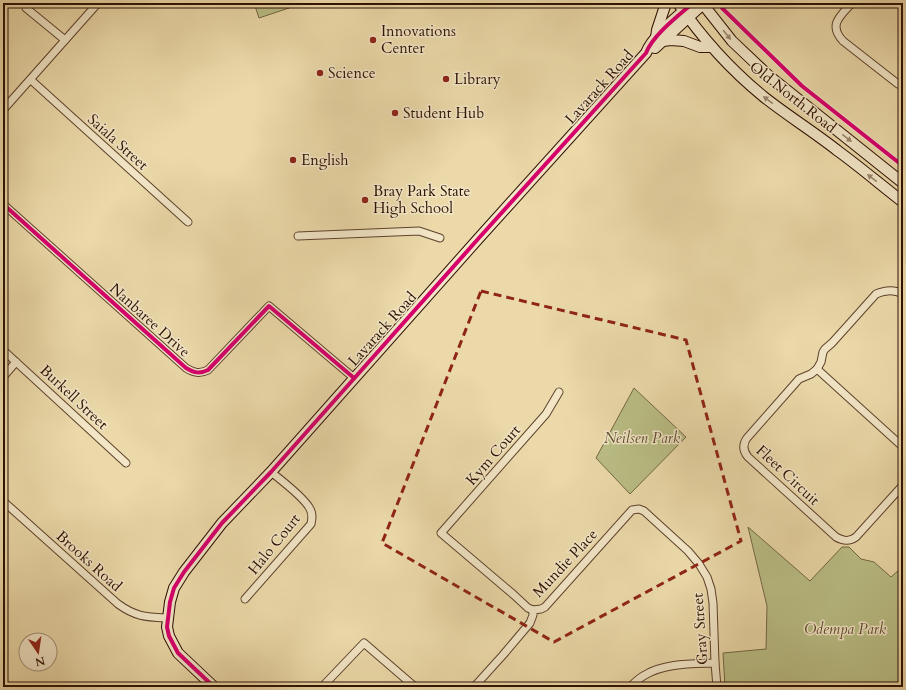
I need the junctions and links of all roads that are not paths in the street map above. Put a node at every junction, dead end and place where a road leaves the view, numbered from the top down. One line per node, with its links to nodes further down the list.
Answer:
1 (98, 3): 9 (street)
2 (666, 3): 8 (street)
3 (693, 3): 7 (street, Lavarack Road)
4 (703, 3): 7 (street, Lavarack Road); 14 (street, Old North Road, one-way to 14)
5 (852, 3): 12 (street)
6 (26, 8): 9 (street)
7 (683, 11): 8 (street, Lavarack Road); 10 (street, Old North Road)
8 (660, 39): 10 (street); 25 (street, Lavarack Road)
9 (65, 40): 11 (street)
10 (712, 47): 15 (street, Old North Road, one-way to 10)
11 (31, 80): 13 (street); 17 (street, Saiala Street)
12 (903, 85)
13 (3, 110)
14 (903, 183)
15 (903, 202)
16 (3, 204): 25 (street, Nanbaree Drive)
17 (188, 222)
18 (298, 236): 19 (street)
19 (440, 238)
20 (903, 294): 23 (street)
21 (3, 350): 22 (street, Burkell Street)
22 (16, 362): 24 (street); 28 (street, Burkell Street)
23 (817, 369): 27 (street); 30 (street, Fleet Circuit)
24 (3, 376)
25 (354, 378): 29 (street, Lavarack Road)
26 (559, 392): 34 (street, Kym Court)
27 (903, 447)
28 (126, 463)
29 (271, 472): 33 (street, Halo Court); 35 (street, Lavarack Road)
30 (903, 485)
31 (3, 501): 35 (street, Brooks Road)
32 (632, 510): 34 (street, Mundie Place); 36 (street, Gray Street)
33 (245, 599)
34 (533, 610): 40 (street, Mundie Place)
35 (168, 618): 37 (street, Lavarack Road)
36 (715, 663): 41 (street); 42 (street, Gray Street)
37 (214, 687)
38 (322, 687): 39 (street)
39 (415, 687)
40 (474, 687)
41 (630, 687)
42 (717, 687)

